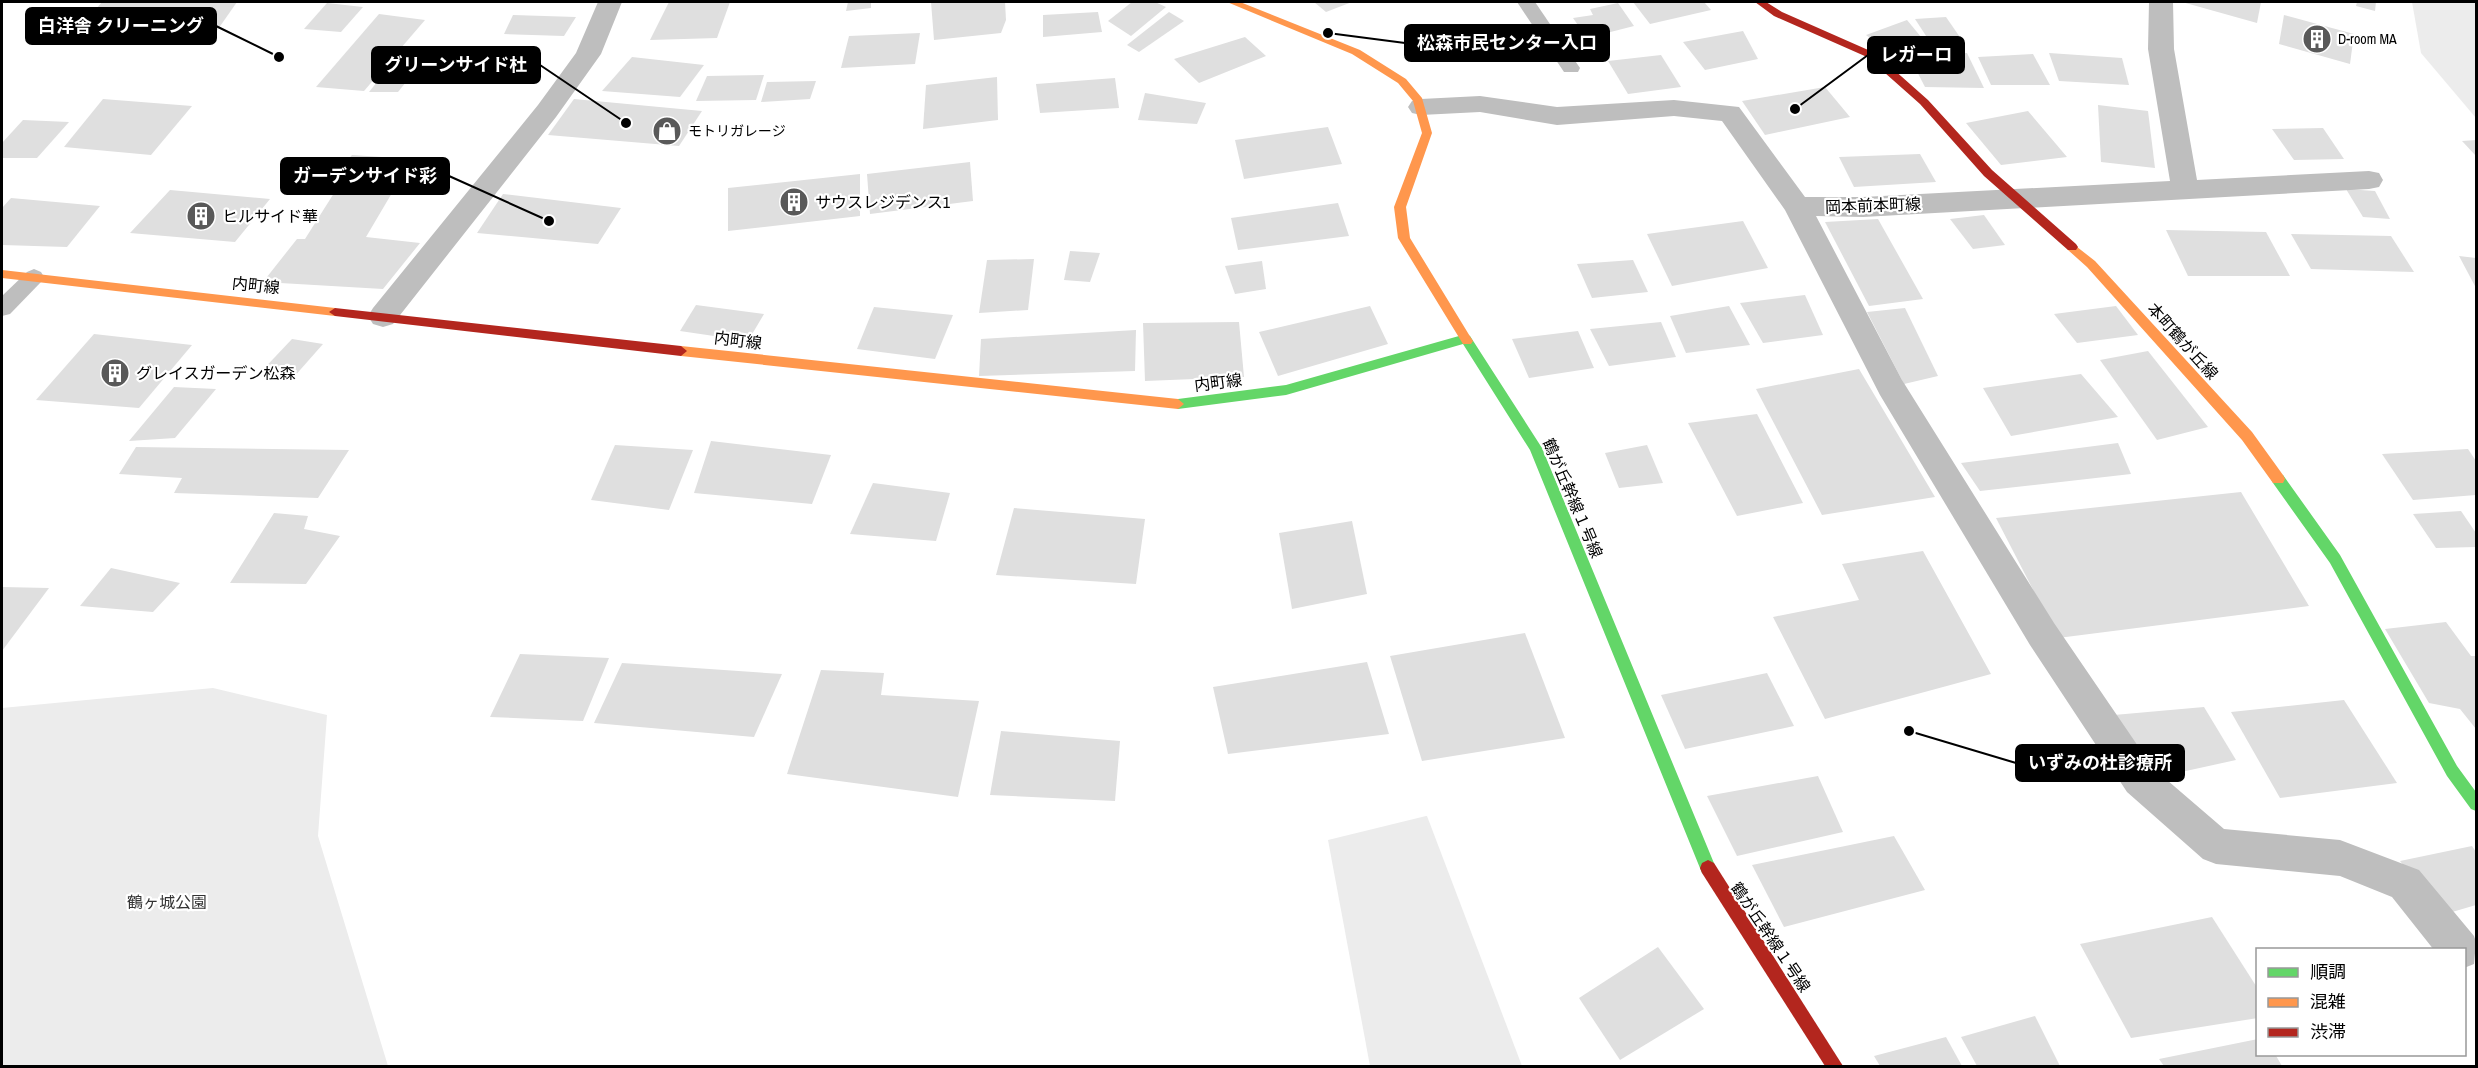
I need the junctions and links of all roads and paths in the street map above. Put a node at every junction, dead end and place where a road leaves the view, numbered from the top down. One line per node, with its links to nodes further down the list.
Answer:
1 (610, 2): 15 (street)
2 (1232, 2): 7 (street, 鶴が丘幹線１号線)
3 (1526, 2): 6 (lane)
4 (1760, 2): 10 (street, 本町鶴が丘線)
5 (2162, 2): 9 (street)
6 (1571, 68)
7 (1420, 106): 11 (street); 16 (street, 鶴が丘幹線１号線)
8 (2368, 180): 9 (street, 岡本前本町線)
9 (2185, 190): 10 (street, 岡本前本町線)
10 (2017, 199): 11 (street, 岡本前本町線); 17 (street, 本町鶴が丘線)
11 (1797, 206): 18 (street)
12 (2, 274): 13 (street, 内町線)
13 (34, 277): 14 (lane); 15 (street, 内町線)
14 (2, 308)
15 (383, 316): 16 (street, 内町線)
16 (1466, 339): 21 (street, 鶴が丘幹線１号線)
17 (2476, 804)
18 (2458, 948)
19 (2466, 958): 20 (street)
20 (2476, 970)
21 (1835, 1066)

